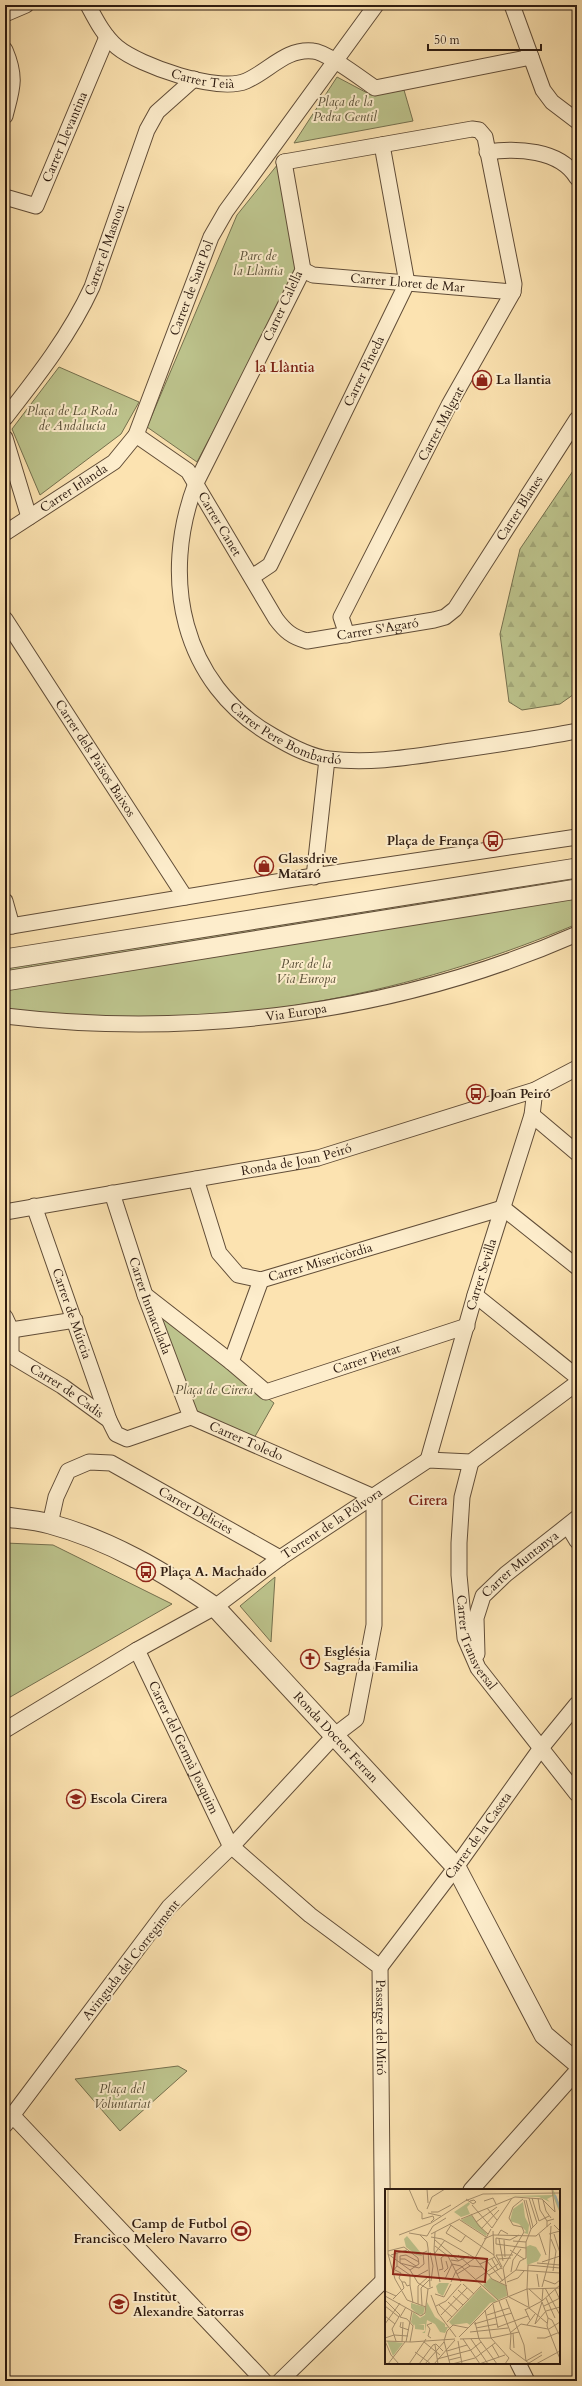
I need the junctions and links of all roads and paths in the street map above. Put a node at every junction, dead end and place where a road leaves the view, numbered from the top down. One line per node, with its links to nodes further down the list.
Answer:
1 (26, 5): 5 (street)
2 (88, 5): 6 (street, Carrer Teià)
3 (376, 5): 9 (street, Carrer de Sant Pol)
4 (512, 5): 8 (street)
5 (5, 14)
6 (107, 37): 10 (street, Carrer Teià); 18 (street, Carrer Llevantina)
7 (5, 50): 11 (street)
8 (531, 57): 9 (street, Carrer Teià); 12 (street)
9 (335, 62): 10 (street, Carrer Teià); 15 (street, Carrer de Sant Pol)
10 (194, 79): 22 (street, Carrer el Masnou)
11 (5, 116)
12 (577, 121)
13 (382, 145): 14 (street); 16 (street); 20 (street)
14 (487, 152): 17 (street); 21 (street)
15 (271, 153): 16 (street); 24 (street, Carrer de Sant Pol)
16 (284, 162): 19 (street, Carrer Calella)
17 (577, 178)
18 (5, 197)
19 (302, 270): 20 (street, Carrer Lloret de Mar); 26 (street, Carrer Calella)
20 (407, 283): 21 (street, Carrer Lloret de Mar); 29 (street, Carrer Pineda)
21 (513, 292): 33 (street, Carrer Malgrat)
22 (5, 418)
23 (577, 419): 30 (street, Carrer Blanes)
24 (136, 435): 26 (street, Carrer Canet); 27 (street, Carrer Irlanda)
25 (5, 438): 27 (street)
26 (196, 483): 29 (street, Carrer Canet); 35 (street, Carrer Pere Bombardó)
27 (29, 517): 28 (street, Carrer Irlanda)
28 (5, 533)
29 (252, 577): 32 (street, Carrer Canet)
30 (464, 598): 33 (street, Carrer S'Agaró)
31 (5, 619): 40 (street, Carrer dels Països Baixos)
32 (285, 631): 33 (street, Carrer S'Agaró)
33 (347, 635)
34 (577, 731): 35 (street, Carrer Pere Bombardó)
35 (327, 759): 38 (street)
36 (577, 836): 38 (street)
37 (577, 868): 44 (street)
38 (314, 877): 40 (street)
39 (577, 889): 45 (street)
40 (185, 897): 42 (street)
41 (5, 901): 42 (street)
42 (8, 926)
43 (577, 934): 46 (street, Via Europa)
44 (5, 959)
45 (5, 981)
46 (5, 1016)
47 (577, 1068): 48 (street, Ronda de Joan Peiró)
48 (534, 1090): 49 (street, Carrer Sevilla); 51 (street, Ronda de Joan Peiró)
49 (532, 1115): 50 (street); 54 (street, Carrer Sevilla)
50 (577, 1153)
51 (196, 1179): 52 (street, Ronda de Joan Peiró); 57 (street, Carrer Misericòrdia)
52 (112, 1193): 53 (street, Ronda de Joan Peiró); 58 (street, Carrer Inmaculada)
53 (34, 1206): 55 (street, Ronda de Joan Peiró); 60 (street, Carrer de Múrcia)
54 (503, 1208): 56 (street); 57 (street, Carrer Misericòrdia); 59 (street, Carrer Sevilla)
55 (5, 1212)
56 (577, 1267)
57 (261, 1280): 64 (street)
58 (145, 1295): 64 (street); 67 (street, Carrer Inmaculada)
59 (475, 1295): 62 (street, Carrer Sevilla); 65 (street)
60 (75, 1320): 61 (street); 68 (street, Carrer de Múrcia)
61 (7, 1326): 63 (street, Carrer de Cadis)
62 (467, 1326): 64 (street, Carrer Pietat); 69 (street, Carrer Sevilla)
63 (8, 1354): 68 (street, Carrer de Cadis)
64 (232, 1362)
65 (577, 1377)
66 (577, 1383): 70 (street)
67 (191, 1417): 68 (street, Carrer de Cadis); 71 (street, Carrer Toledo)
68 (109, 1420)
69 (428, 1460): 70 (street); 71 (street, Torrent de la Pólvora)
70 (471, 1462): 79 (street, Carrer Transversal)
71 (374, 1497): 76 (street, Torrent de la Pólvora); 82 (street, Avinguda del Corregiment)
72 (5, 1517): 74 (street, Ronda Doctor Ferran)
73 (572, 1522): 75 (street); 79 (street, Carrer Muntanya)
74 (50, 1524): 76 (street, Carrer Delicies); 77 (street, Ronda Doctor Ferran)
75 (577, 1540)
76 (280, 1558): 77 (street, Torrent de la Pólvora)
77 (214, 1607): 78 (street, Torrent de la Pólvora); 82 (street, Ronda Doctor Ferran)
78 (137, 1650): 81 (street, Torrent de la Pólvora); 85 (street, Carrer del Germà Joaquim)
79 (478, 1668): 83 (street, Carrer Transversal)
80 (577, 1704): 83 (street, Carrer de la Caseta)
81 (5, 1730)
82 (335, 1735): 85 (street, Avinguda del Corregiment); 86 (street, Ronda Doctor Ferran)
83 (541, 1748): 84 (street, Carrer Transversal); 86 (street, Carrer de la Caseta)
84 (577, 1794)
85 (230, 1845): 87 (street, Passatge del Miró); 90 (street, Avinguda del Corregiment)
86 (456, 1867): 87 (street, Carrer de la Caseta); 88 (street, Ronda Doctor Ferran)
87 (380, 1968): 92 (street, Passatge del Miró)
88 (577, 2063)
89 (577, 2071): 91 (street)
90 (9, 2120): 94 (street)
91 (472, 2189)
92 (384, 2279): 95 (street)
93 (518, 2364): 96 (street)
94 (264, 2381)
95 (280, 2381)
96 (527, 2381)

